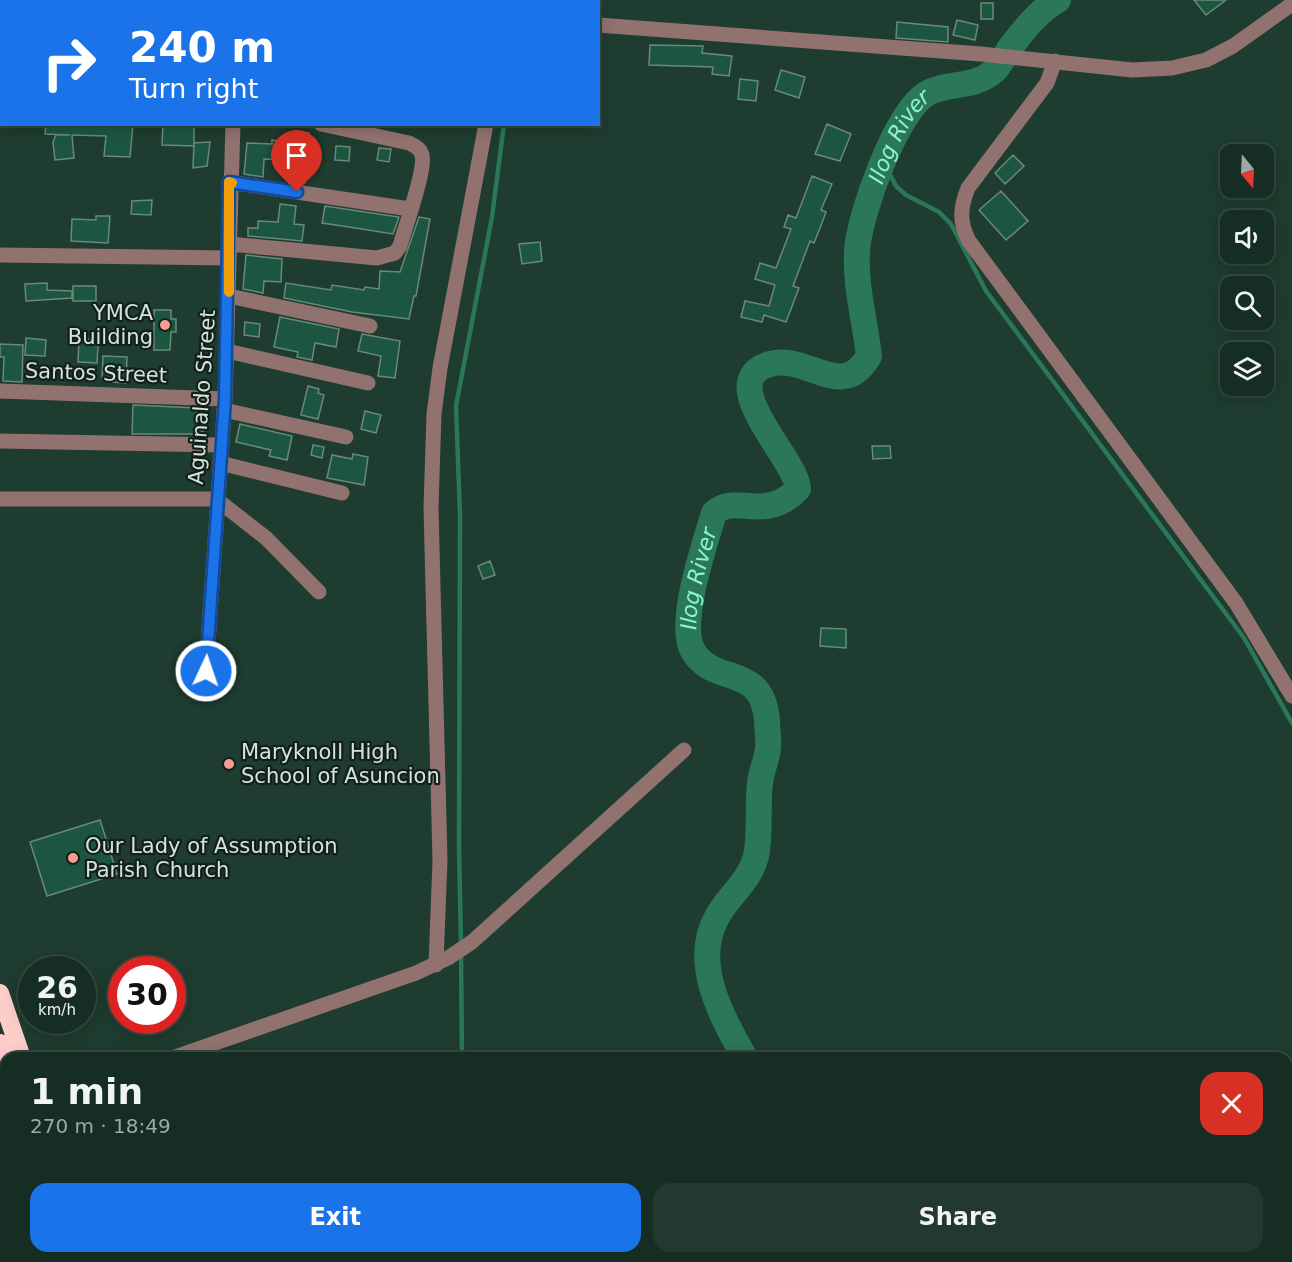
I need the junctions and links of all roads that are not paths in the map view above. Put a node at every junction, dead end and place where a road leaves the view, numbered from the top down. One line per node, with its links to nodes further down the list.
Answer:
1 (1292, 4): 3 (street)
2 (600, 24): 3 (street)
3 (1047, 60): 26 (street)
4 (232, 126): 7 (street, Aguinaldo Street)
5 (330, 126): 8 (street)
6 (486, 126): 28 (street)
7 (229, 182): 8 (street); 9 (street, Aguinaldo Street)
8 (410, 209): 9 (street)
9 (229, 251): 10 (street); 11 (street, Aguinaldo Street)
10 (0, 255)
11 (229, 296): 12 (street); 13 (street, Aguinaldo Street)
12 (370, 326)
13 (227, 351): 14 (street); 16 (street, Aguinaldo Street)
14 (368, 383)
15 (0, 391): 16 (street, Santos Street)
16 (225, 405): 17 (street, Santos Street); 19 (street, Aguinaldo Street)
17 (346, 437)
18 (0, 441): 19 (street)
19 (222, 445): 20 (street, Aguinaldo Street)
20 (220, 463): 21 (street); 23 (street, Aguinaldo Street)
21 (342, 493)
22 (0, 499): 23 (street)
23 (216, 499): 24 (street); 25 (street, Aguinaldo Street)
24 (319, 592)
25 (206, 671)
26 (1292, 696)
27 (684, 750): 28 (street)
28 (436, 965): 31 (street)
29 (0, 993): 30 (highway)
30 (20, 1052)
31 (189, 1052)

